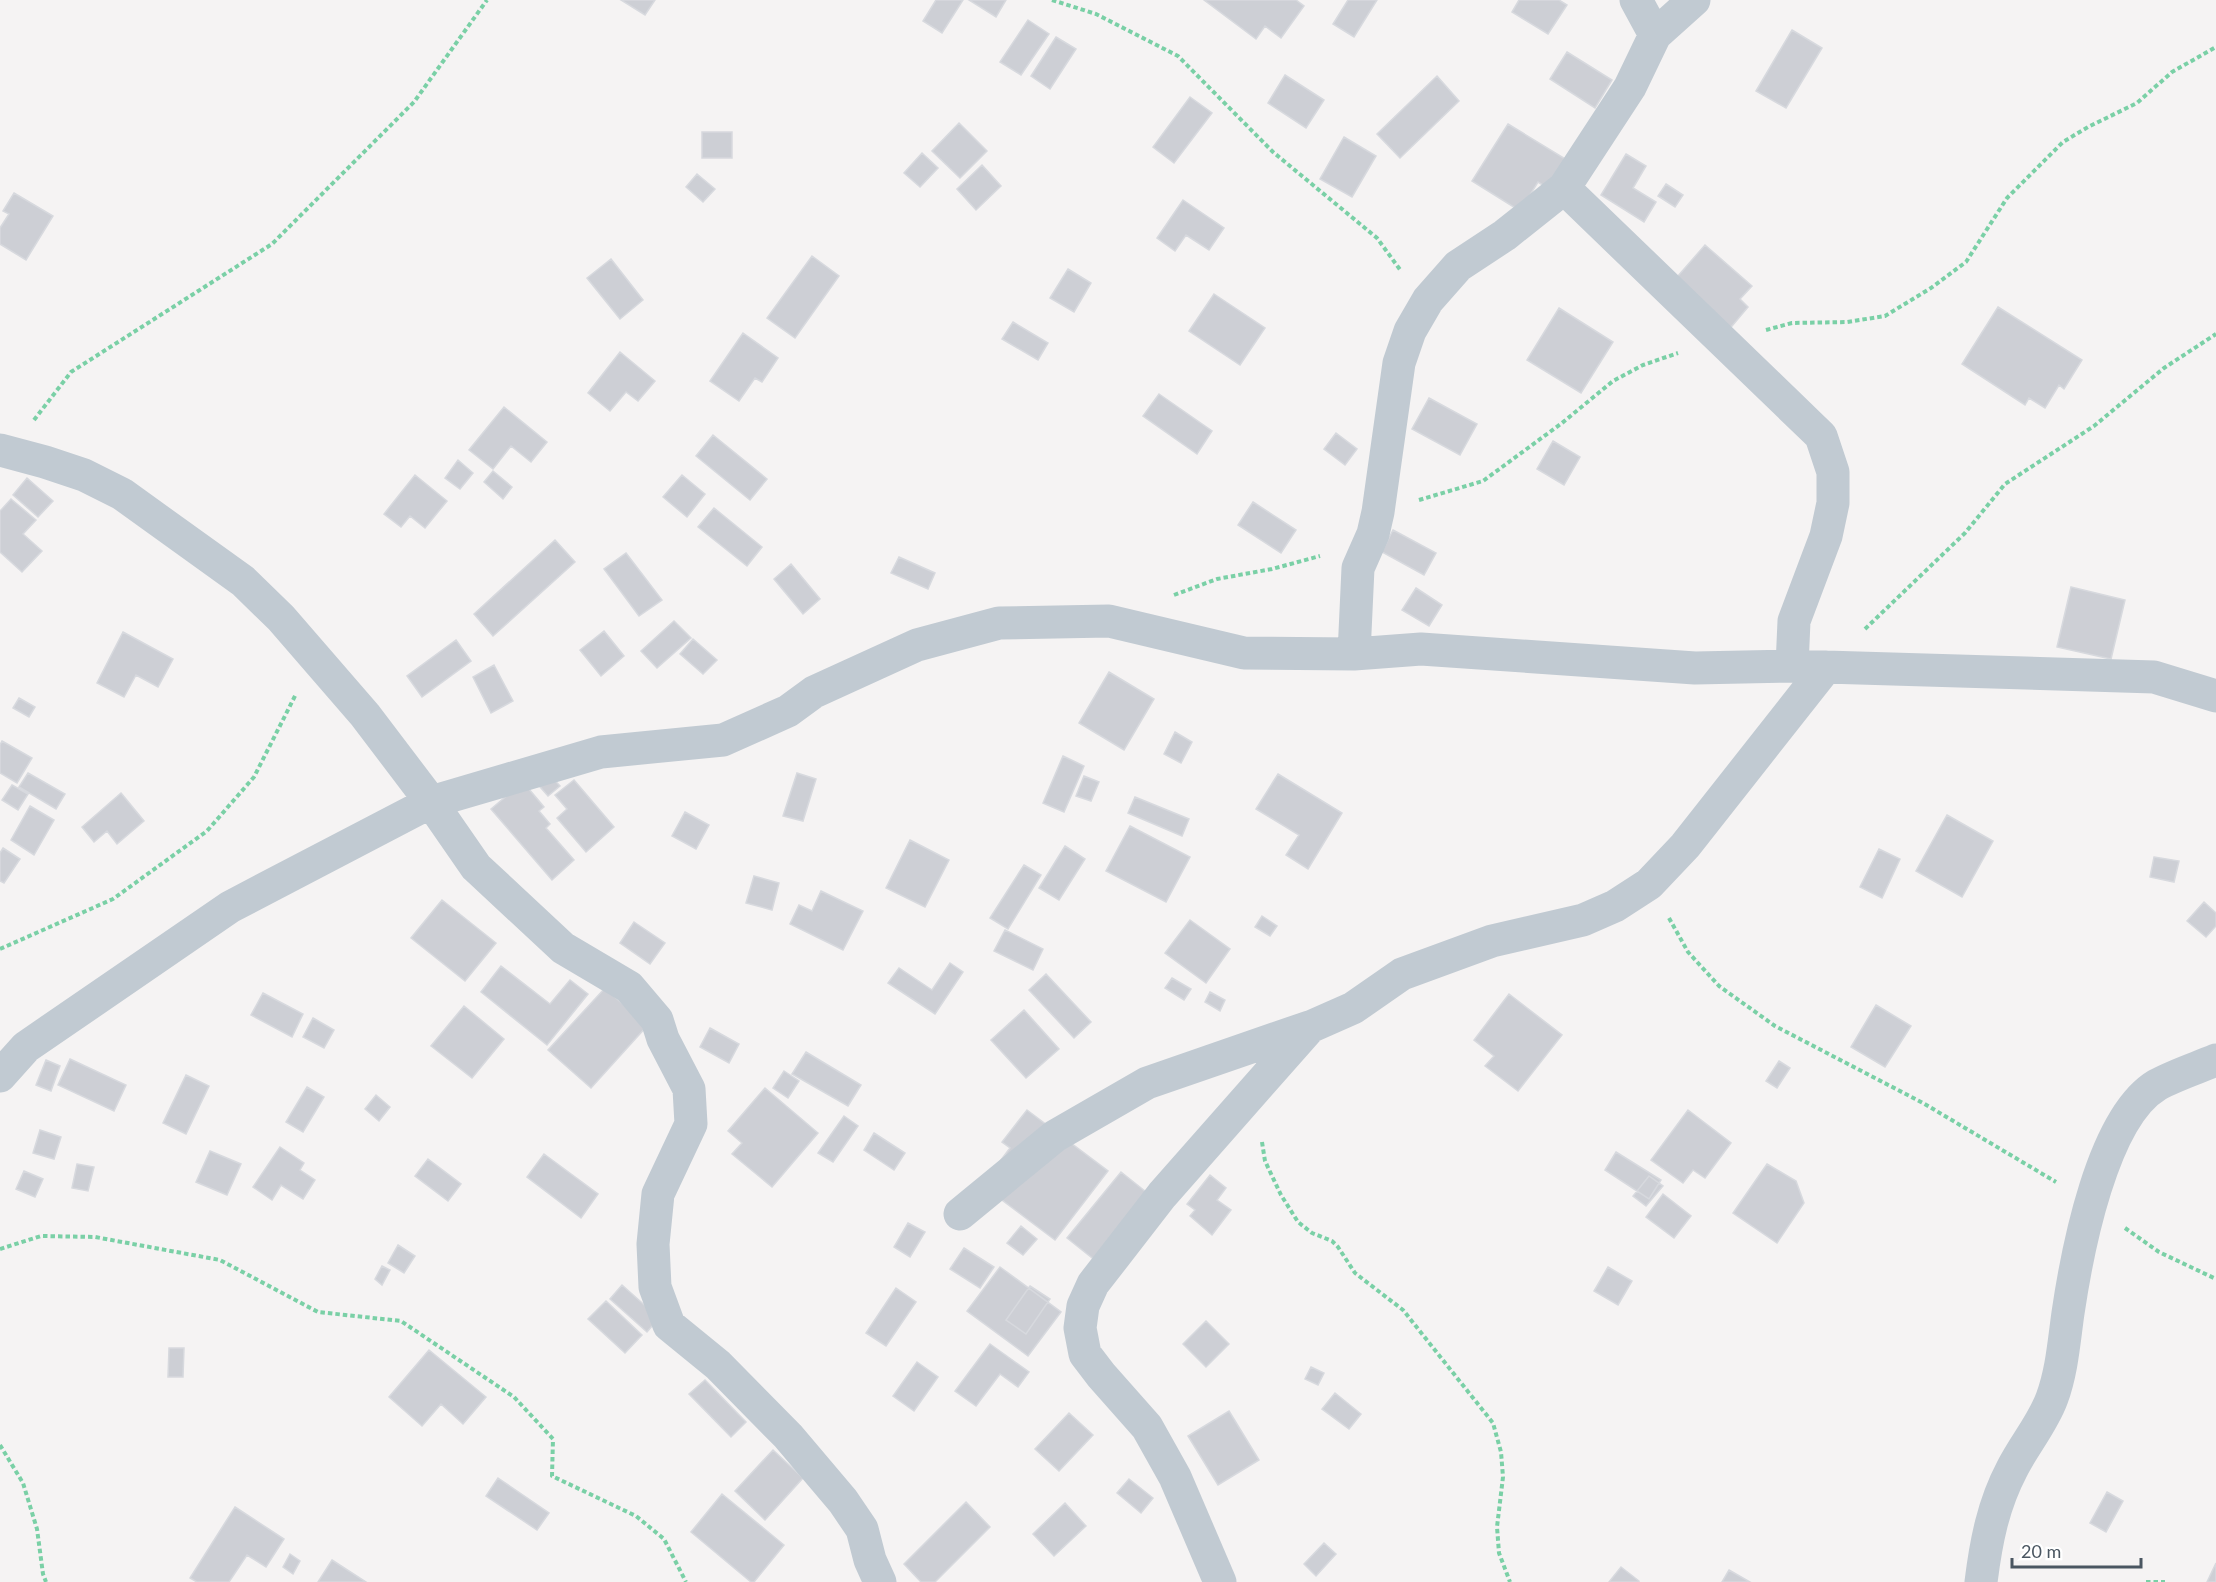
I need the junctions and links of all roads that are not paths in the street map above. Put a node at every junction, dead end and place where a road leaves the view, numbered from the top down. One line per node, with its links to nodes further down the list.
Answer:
1 (1636, 0): 3 (street)
2 (1694, 0): 3 (street)
3 (1655, 35): 4 (street)
4 (1564, 188): 6 (street); 7 (street)
5 (4, 452): 10 (street)
6 (1354, 654): 7 (street); 10 (street)
7 (1791, 666): 8 (street)
8 (1826, 667): 9 (street); 11 (street)
9 (2216, 696)
10 (431, 802): 13 (street); 15 (street)
11 (1310, 1027): 14 (street); 16 (street)
12 (2216, 1060): 17 (street)
13 (0, 1076)
14 (960, 1214)
15 (880, 1582)
16 (1220, 1582)
17 (1981, 1582)

